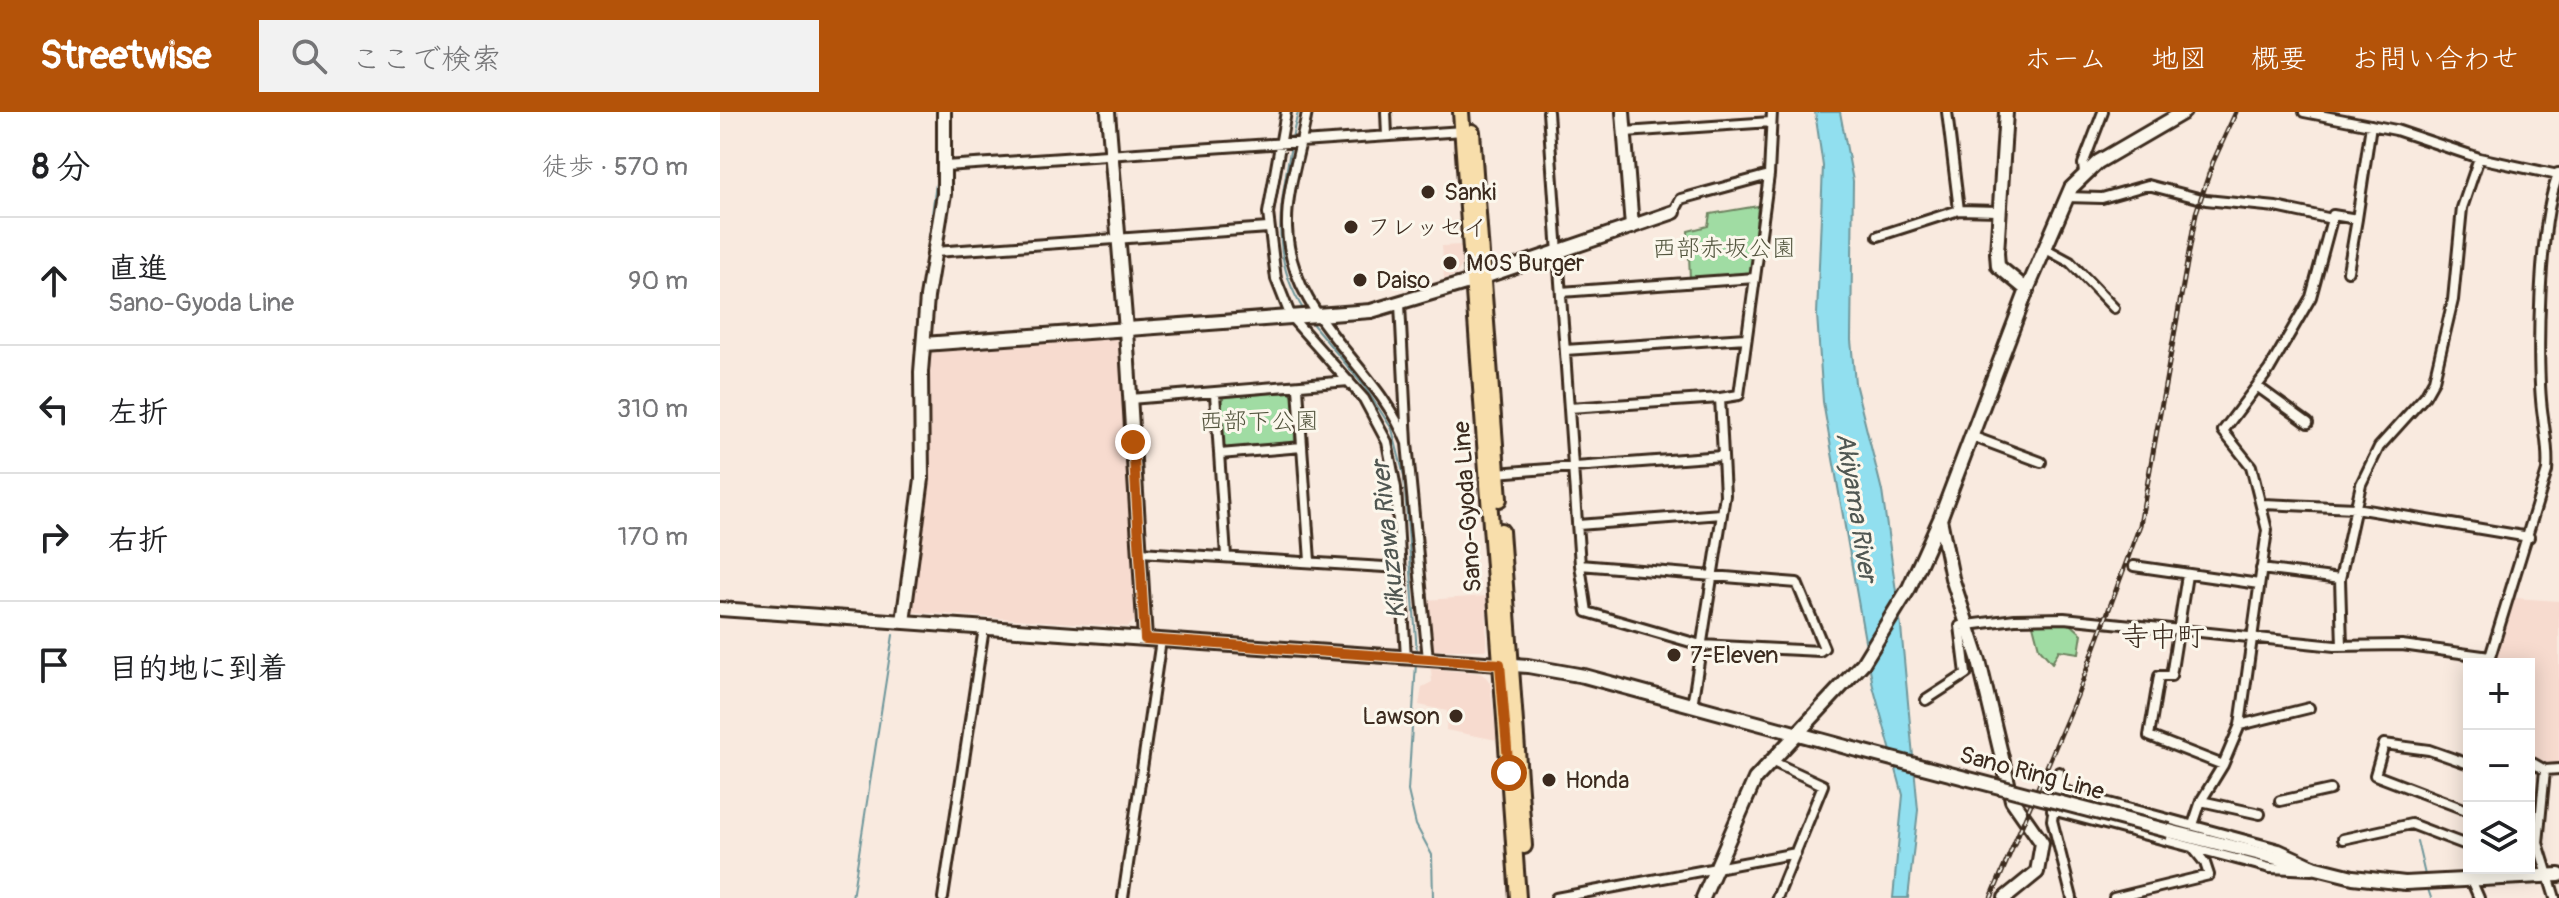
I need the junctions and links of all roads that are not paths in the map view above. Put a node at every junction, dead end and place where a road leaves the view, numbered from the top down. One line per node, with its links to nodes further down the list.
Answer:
1 (944, 112): 26 (street)
2 (1108, 112): 24 (street)
3 (1286, 112): 23 (street)
4 (1307, 112): 22 (street)
5 (1386, 112): 21 (street)
6 (1461, 112): 19 (main road, Sano-Gyoda Line)
7 (1470, 112): 19 (main road, Sano-Gyoda Line)
8 (1548, 112): 42 (street)
9 (1623, 112): 20 (street)
10 (1772, 112): 17 (street)
11 (1947, 112): 31 (street)
12 (2006, 112): 32 (street)
13 (2103, 112): 27 (street)
14 (2184, 112): 27 (street)
15 (2304, 112): 18 (street)
16 (2362, 112): 18 (street)
17 (1771, 122): 20 (street); 29 (street)
18 (2367, 124): 25 (street); 35 (street)
19 (1467, 131): 21 (street); 45 (main road, Sano-Gyoda Line)
20 (1625, 132): 36 (street)
21 (1387, 136): 22 (street)
22 (1300, 143): 23 (street); 50 (street)
23 (1283, 144): 24 (street); 37 (street)
24 (1111, 157): 26 (street); 39 (street)
25 (2479, 158): 28 (street); 75 (street)
26 (945, 166): 41 (street)
27 (2084, 173): 30 (street)
28 (2559, 174): 71 (street)
29 (1769, 175): 33 (street); 44 (street)
30 (2066, 197): 34 (street); 40 (street)
31 (1959, 210): 32 (street); 38 (street)
32 (1998, 211): 46 (street)
33 (1674, 212): 36 (street)
34 (2332, 219): 35 (street); 57 (street)
35 (2357, 219): 43 (street)
36 (1632, 227): 42 (street)
37 (1268, 228): 39 (street); 51 (street)
38 (1878, 236)
39 (1118, 238): 41 (street); 52 (street)
40 (2044, 248): 46 (street); 49 (street)
41 (935, 252): 54 (street)
42 (1558, 253): 45 (street); 47 (street)
43 (2348, 271)
44 (1755, 278): 47 (street); 53 (street)
45 (1478, 280): 48 (street); 72 (main road, Sano-Gyoda Line)
46 (2027, 290): 64 (street)
47 (1561, 292): 55 (street)
48 (1400, 304): 50 (street); 65 (street)
49 (2114, 308)
50 (1314, 316): 51 (street); 65 (street)
51 (1294, 317): 52 (street); 56 (street)
52 (1126, 330): 54 (street); 61 (street)
53 (1746, 338): 55 (street); 60 (street)
54 (924, 344): 92 (street)
55 (1565, 350): 62 (street)
56 (1349, 381): 58 (street); 85 (street)
57 (2258, 387): 63 (street); 74 (street)
58 (1298, 388): 59 (street); 66 (street)
59 (1215, 394): 61 (street); 67 (street)
60 (1720, 398): 62 (street); 68 (street)
61 (1130, 399): 80 (street)
62 (1569, 408): 70 (street)
63 (2308, 423)
64 (1971, 436): 69 (street); 77 (street)
65 (1407, 443): 101 (street)
66 (1302, 447): 67 (street); 82 (street)
67 (1220, 454): 81 (street)
68 (1722, 456): 70 (street); 76 (street)
69 (2041, 462)
70 (1573, 467): 72 (street); 78 (street)
71 (2547, 471): 73 (street); 79 (street)
72 (1492, 473): 104 (main road, Sano-Gyoda Line)
73 (2559, 473)
74 (2263, 504): 75 (street); 86 (street)
75 (2355, 508): 79 (street); 89 (street)
76 (1721, 514): 78 (street); 87 (street)
77 (1940, 519): 93 (street); 109 (street)
78 (1578, 525): 83 (street)
79 (2529, 537): 103 (street)
80 (1140, 552): 81 (street); 97 (street)
81 (1226, 556): 82 (street)
82 (1310, 561): 85 (street)
83 (1580, 565): 87 (street); 99 (street)
84 (2134, 566): 88 (street)
85 (1401, 568): 101 (street)
86 (2261, 569): 89 (street); 90 (street)
87 (1712, 575): 99 (street); 99 (street)
88 (2187, 575): 90 (street); 95 (street)
89 (2340, 579): 100 (street)
90 (2259, 584): 96 (street)
91 (720, 609): 92 (street, Sano Ring Line)
92 (903, 622): 94 (street, Sano Ring Line)
93 (1968, 623): 95 (street); 105 (street); 127 (street)
94 (984, 628): 97 (street, Sano Ring Line); 136 (street)
95 (2178, 630): 96 (street); 113 (street)
96 (2253, 638): 100 (street); 108 (street)
97 (1145, 639): 98 (street, Sano Ring Line)
98 (1161, 640): 101 (street, Sano Ring Line); 137 (street)
99 (1701, 645): 106 (street)
100 (2342, 646): 102 (street)
101 (1417, 658): 104 (street, Sano Ring Line)
102 (2477, 658)
103 (2490, 658)
104 (1506, 664): 106 (street, Sano Ring Line); 138 (main road, Sano-Gyoda Line); 139 (main road, Sano-Gyoda Line)
105 (1926, 700)
106 (1692, 706): 109 (street, Sano Ring Line)
107 (2309, 708): 108 (street)
108 (2240, 725): 113 (street)
109 (1798, 734): 110 (street); 132 (street, Sano Ring Line, bridge)
110 (1771, 761): 130 (street); 131 (street)
111 (2463, 762): 121 (street)
112 (2535, 764): 115 (street)
113 (2223, 765): 119 (street)
114 (2559, 769): 115 (street)
115 (2545, 770): 134 (street)
116 (2059, 772): 117 (street)
117 (2057, 789): 122 (street); 124 (street)
118 (2330, 790): 120 (street)
119 (2201, 801): 123 (street); 124 (street)
120 (2280, 801)
121 (2463, 809)
122 (2052, 810): 126 (street); 129 (street)
123 (2260, 814)
124 (2193, 825): 132 (street)
125 (2343, 839): 128 (street)
126 (2056, 840): 127 (street); 144 (street)
127 (2042, 843): 143 (street)
128 (2463, 844)
129 (2193, 848): 132 (street); 145 (street)
130 (1796, 853): 131 (street); 142 (street)
131 (1716, 868): 140 (street); 141 (street)
132 (2321, 870): 135 (street, Sano Ring Line)
133 (2470, 874): 135 (street)
134 (2553, 875): 135 (street, Sano Ring Line); 147 (street)
135 (2470, 882): 146 (street)
136 (943, 898)
137 (1123, 898)
138 (1518, 898)
139 (1526, 898)
140 (1556, 898)
141 (1703, 898)
142 (1777, 898)
143 (2005, 898)
144 (2072, 898)
145 (2114, 898)
146 (2479, 898)
147 (2555, 898)

